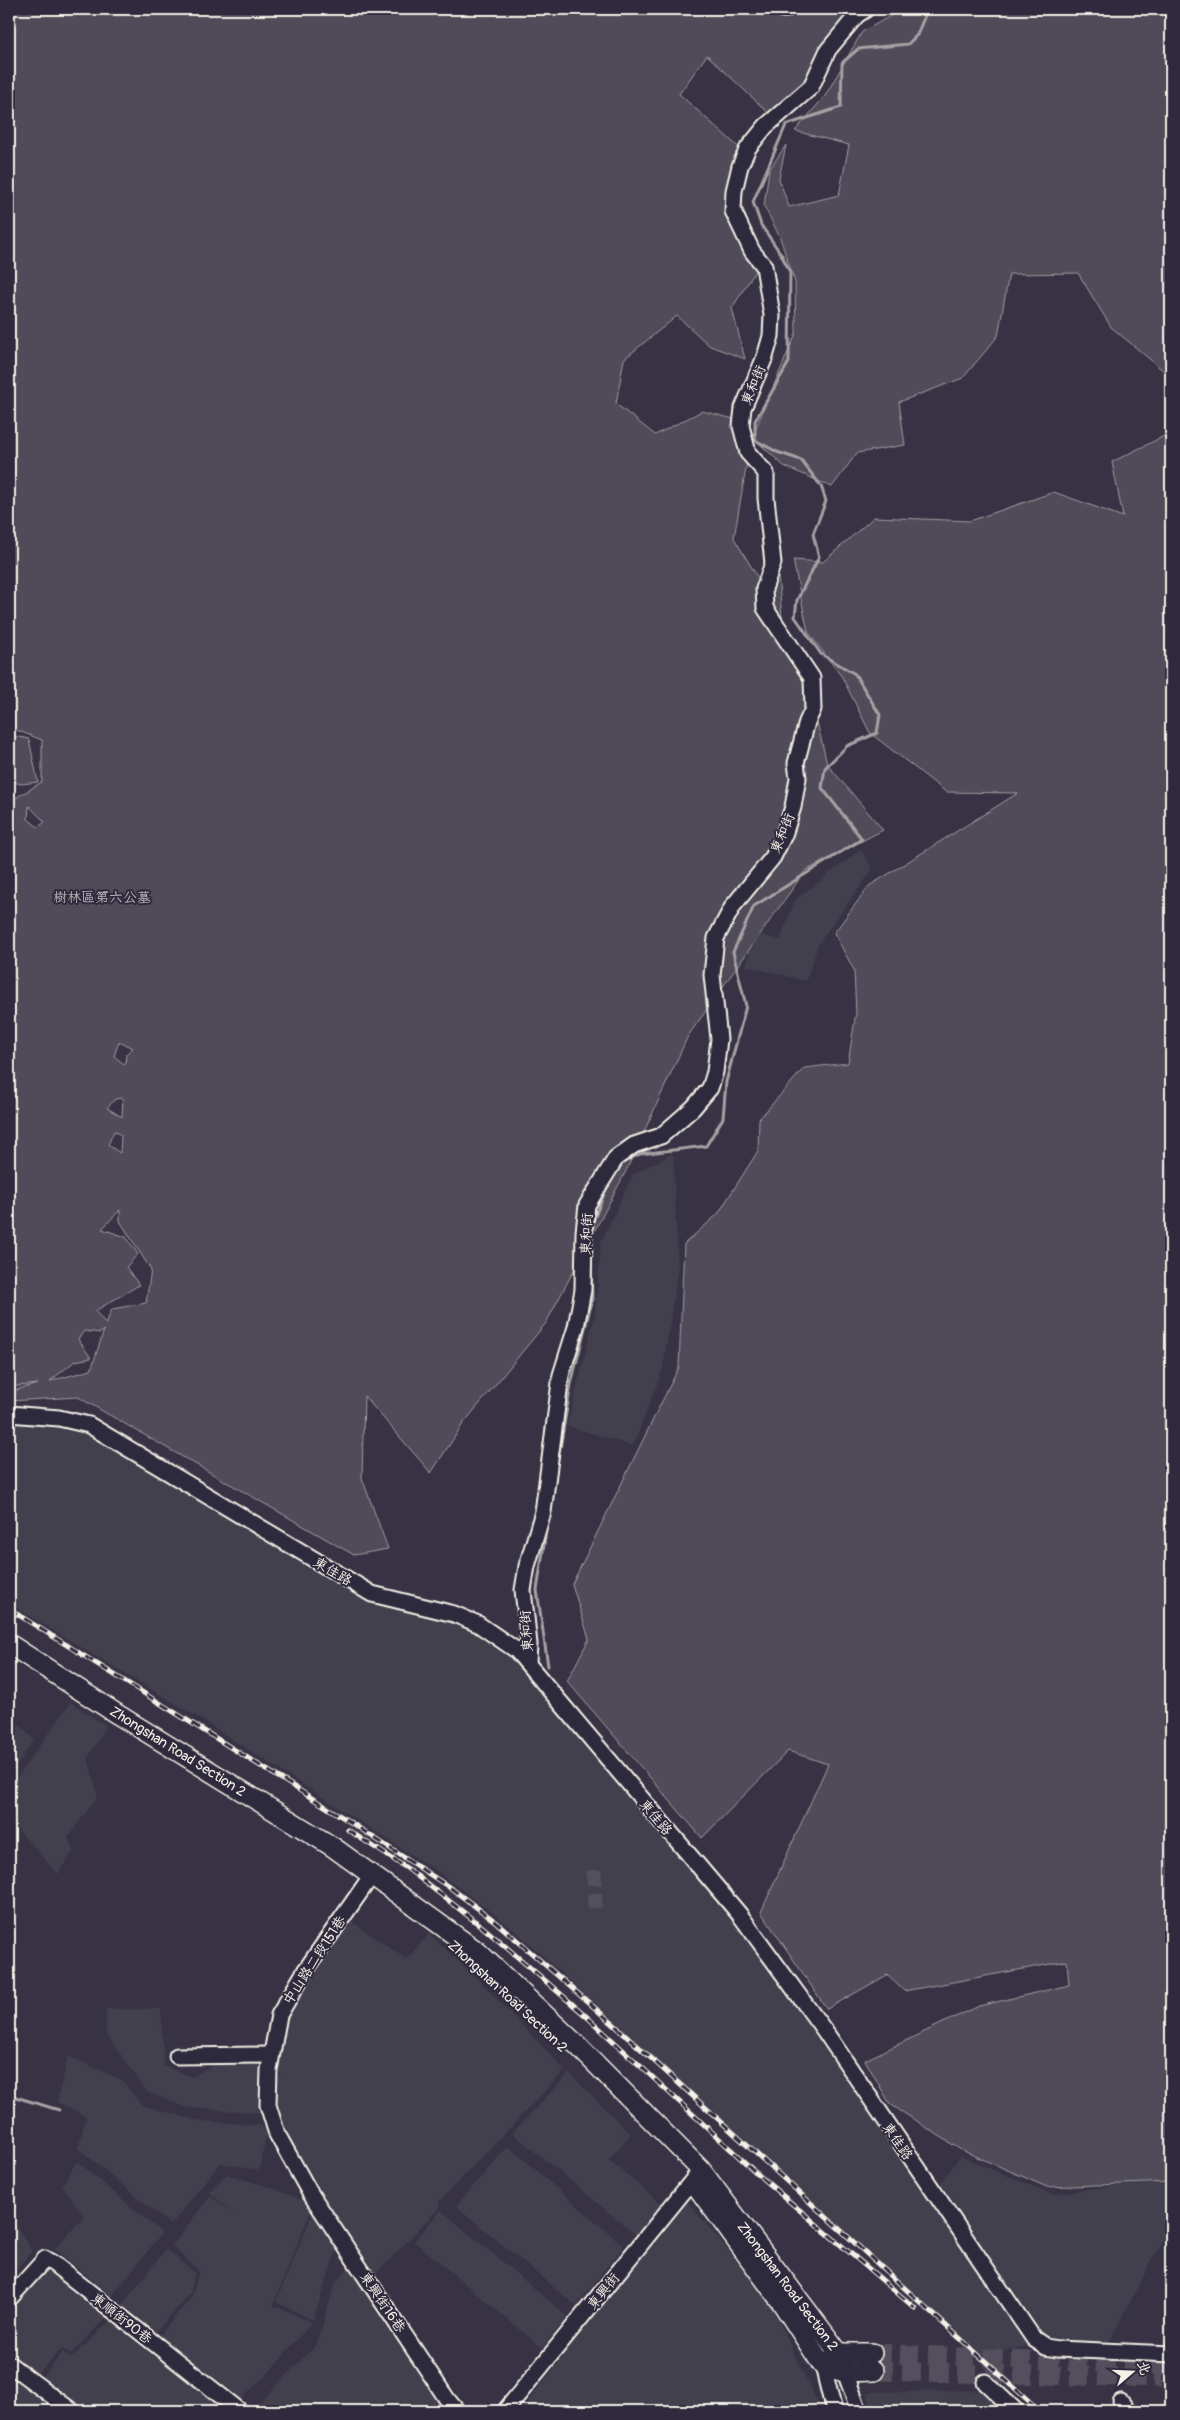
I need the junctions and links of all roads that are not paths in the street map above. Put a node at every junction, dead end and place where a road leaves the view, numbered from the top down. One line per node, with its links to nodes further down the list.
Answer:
1 (867, 10): 4 (street, 東和街)
2 (9, 1414): 4 (street, 東佳路)
3 (9, 1644): 5 (main road, Zhongshan Road Section 2)
4 (528, 1663): 12 (street, 東佳路)
5 (372, 1875): 6 (street, 中山路二段151巷); 8 (main road, Zhongshan Road Section 2)
6 (271, 2055): 7 (street); 9 (street, 中山路二段151巷)
7 (177, 2056)
8 (696, 2175): 11 (main road, Zhongshan Road Section 2); 14 (main road, Zhongshan Road Section 2); 20 (street, 東興街)
9 (310, 2193): 19 (street, 東興街16巷)
10 (9, 2299): 18 (street, 東順街90巷)
11 (839, 2353): 14 (main road); 15 (main road, Zhongshan Road Section 2); 15 (main road)
12 (1171, 2354)
13 (9, 2364): 17 (street)
14 (823, 2366): 15 (main road, Zhongshan Road Section 2); 21 (street)
15 (845, 2372): 22 (street)
16 (985, 2382): 23 (street)
17 (72, 2411)
18 (240, 2411)
19 (457, 2411)
20 (505, 2411)
21 (834, 2411)
22 (859, 2411)
23 (1016, 2411)

